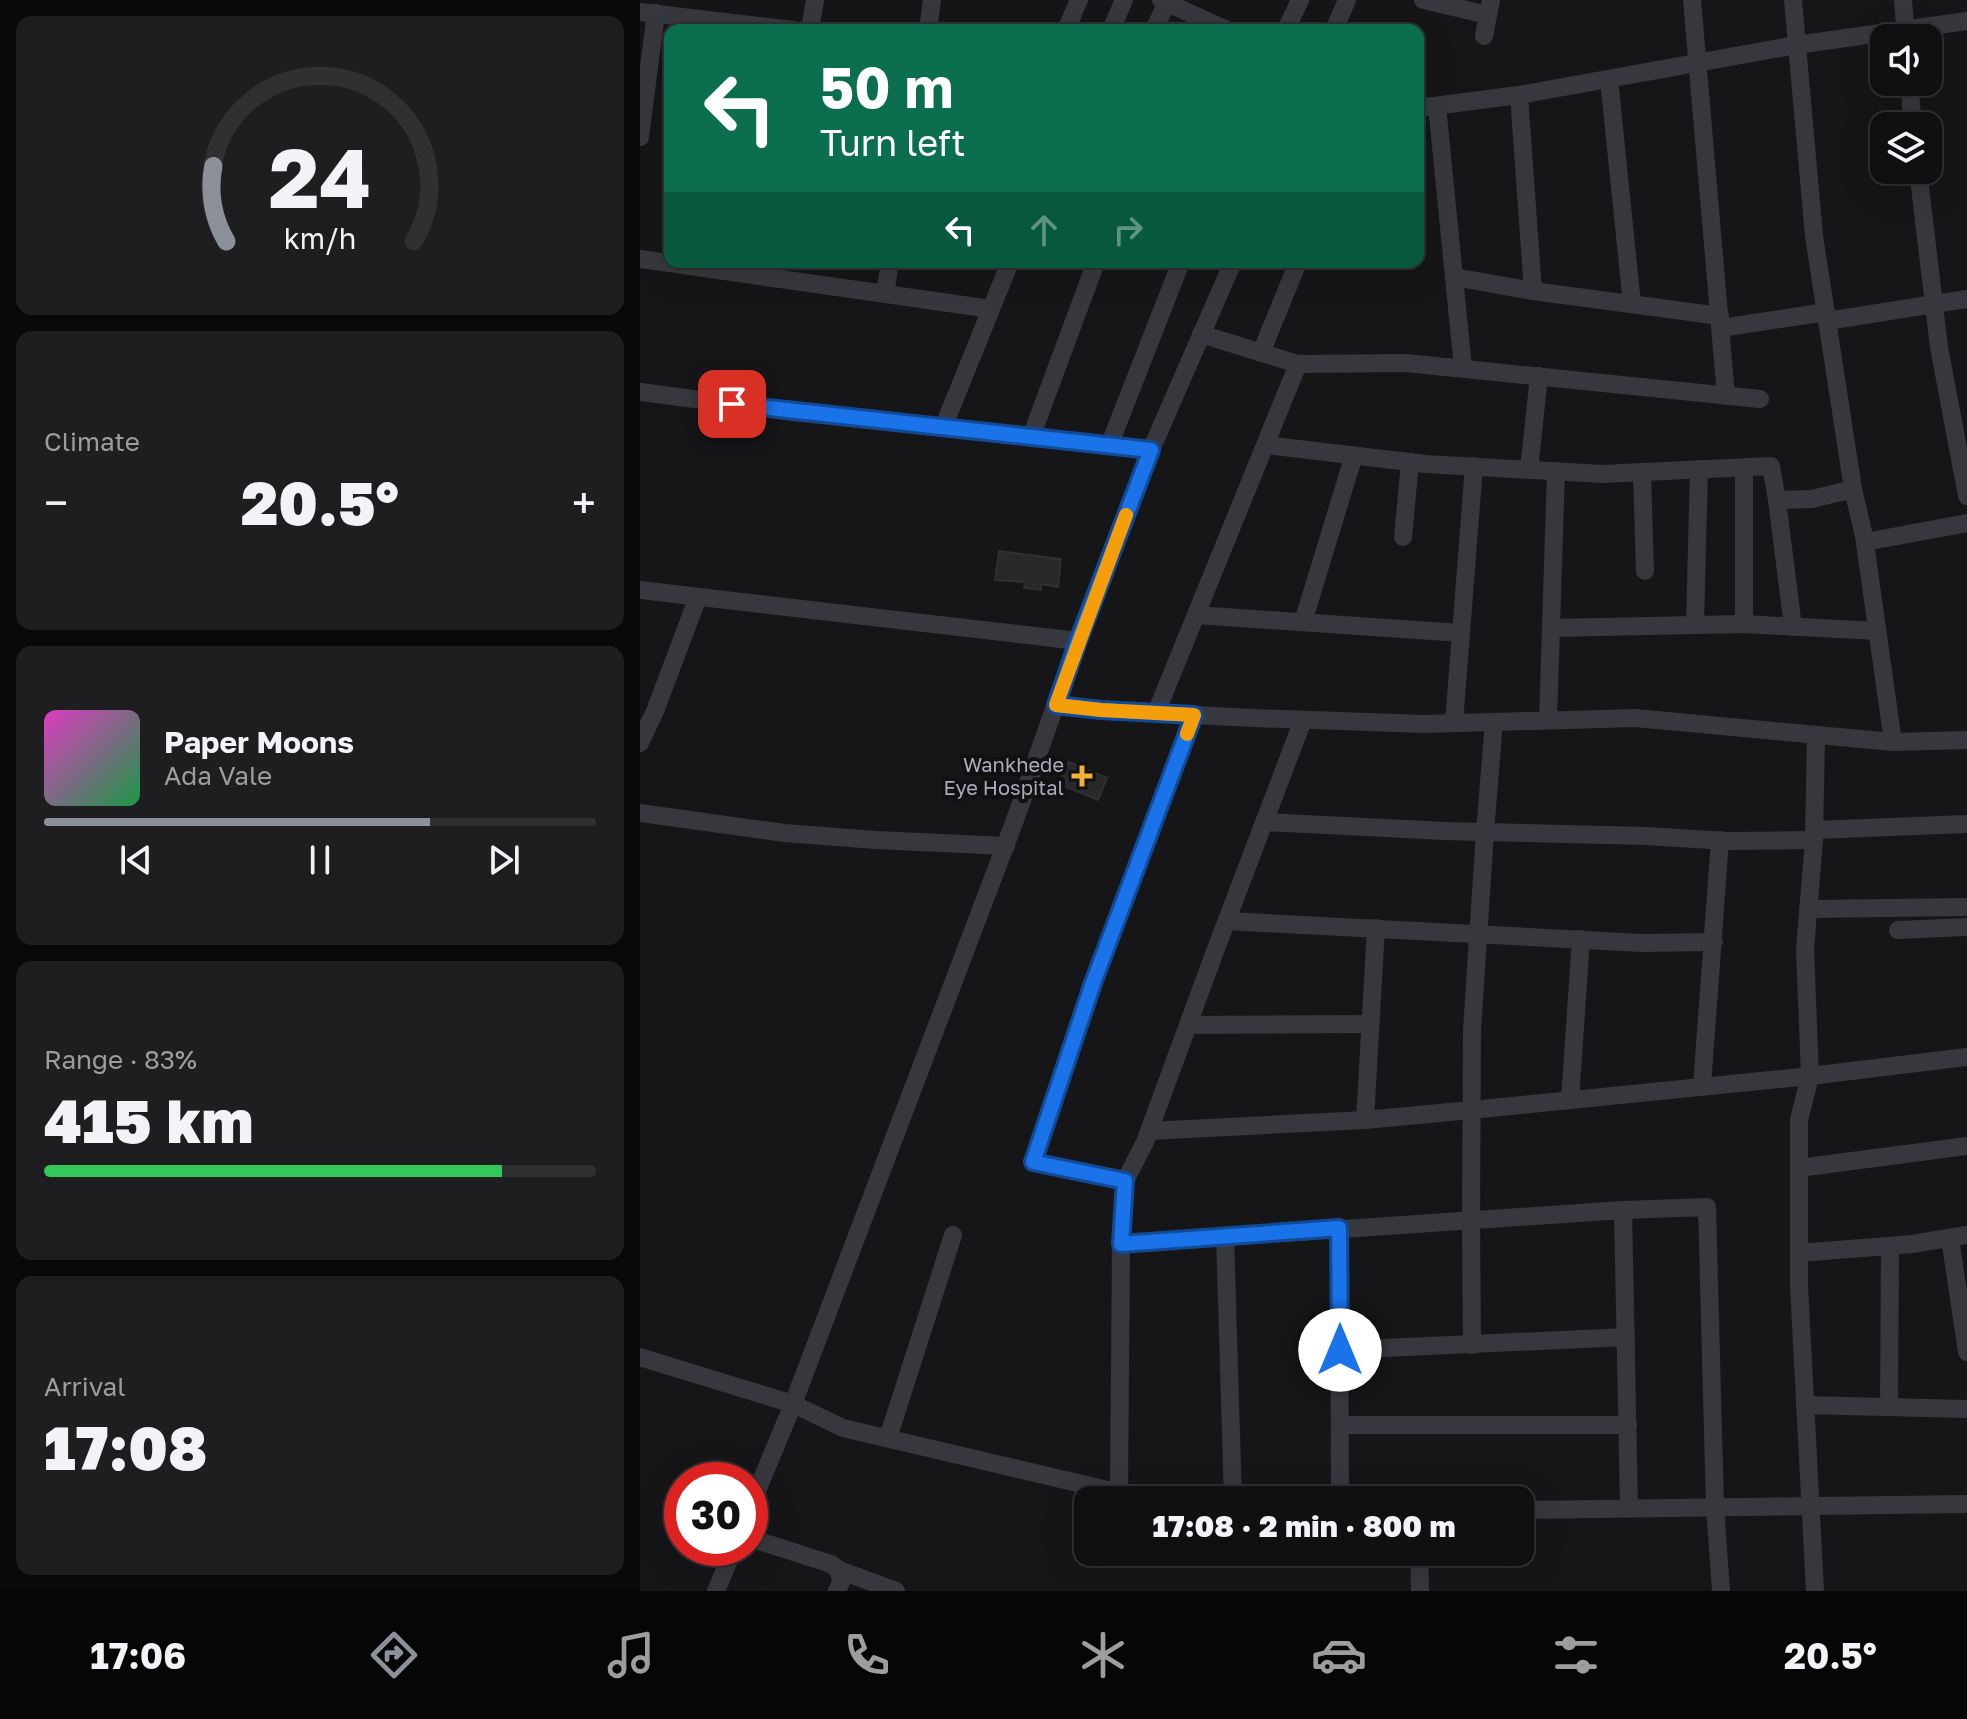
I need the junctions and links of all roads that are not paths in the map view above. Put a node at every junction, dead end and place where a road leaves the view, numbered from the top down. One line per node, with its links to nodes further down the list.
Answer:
1 (815, 0): 16 (street)
2 (932, 0): 17 (street)
3 (1079, 0): 18 (street)
4 (1124, 0): 19 (street)
5 (1300, 0): 22 (street)
6 (1347, 0): 23 (street)
7 (1423, 0): 12 (street)
8 (1692, 0): 29 (street)
9 (1793, 0): 28 (street)
10 (1903, 0): 24 (street)
11 (1165, 1): 20 (street); 21 (street)
12 (1489, 7): 26 (street)
13 (648, 12): 15 (street); 34 (street)
14 (1967, 21): 25 (street)
15 (745, 24)
16 (811, 24)
17 (929, 24)
18 (1069, 24)
19 (1114, 24)
20 (1156, 24)
21 (1199, 24)
22 (1289, 24)
23 (1337, 24)
24 (1905, 24)
25 (1942, 26)
26 (1484, 36)
27 (1870, 38): 28 (street)
28 (1796, 45): 29 (street); 52 (street)
29 (1697, 63): 30 (street); 53 (street)
30 (1609, 79): 31 (street); 49 (street)
31 (1519, 95): 32 (street); 46 (street)
32 (1437, 106): 33 (street); 45 (street)
33 (1424, 107)
34 (640, 137)
35 (1920, 184): 50 (street)
36 (640, 259): 37 (street)
37 (664, 261)
38 (889, 268): 47 (street)
39 (1008, 268): 51 (street)
40 (1094, 268): 64 (street)
41 (1179, 268): 66 (street)
42 (1230, 268): 54 (street)
43 (1296, 268): 55 (street)
44 (767, 269): 47 (street)
45 (1454, 277): 46 (street); 57 (street)
46 (1533, 291): 49 (street)
47 (885, 294): 51 (street)
48 (1967, 299): 50 (street)
49 (1632, 304): 53 (street)
50 (1934, 304): 52 (street); 62 (street)
51 (991, 309): 63 (street)
52 (1827, 317): 53 (street); 76 (street)
53 (1721, 322): 60 (street)
54 (1201, 334): 55 (street); 67 (street)
55 (1261, 353): 56 (street)
56 (1298, 364): 57 (street); 65 (street)
57 (1463, 368): 58 (street)
58 (1539, 376): 60 (street); 73 (street)
59 (640, 392): 63 (street)
60 (1726, 396): 61 (street)
61 (1760, 399)
62 (1958, 404): 77 (street)
63 (943, 428): 64 (street)
64 (1031, 437): 66 (street)
65 (1266, 445): 68 (street); 85 (street)
66 (1109, 446): 67 (street)
67 (1151, 450): 93 (street)
68 (1354, 455): 69 (street); 86 (street)
69 (1410, 462): 70 (street); 80 (street)
70 (1474, 466): 73 (street); 92 (street)
71 (1744, 468): 72 (street); 78 (street); 88 (street)
72 (1699, 469): 75 (street); 87 (street)
73 (1529, 470): 74 (street)
74 (1556, 471): 75 (street); 90 (street)
75 (1642, 472): 82 (street)
76 (1853, 489): 78 (street); 81 (street)
77 (1967, 496)
78 (1777, 500): 89 (street)
79 (1967, 523): 81 (street)
80 (1403, 537)
81 (1865, 542): 91 (street)
82 (1645, 571)
83 (640, 590): 84 (street)
84 (698, 597): 93 (street); 104 (street)
85 (1196, 615): 86 (street); 95 (street)
86 (1303, 622): 92 (street)
87 (1695, 624): 88 (street); 90 (street)
88 (1744, 624): 89 (street)
89 (1793, 627): 91 (street)
90 (1551, 628): 98 (street)
91 (1877, 631): 103 (street)
92 (1461, 633): 100 (street)
93 (1078, 641): 94 (street)
94 (1056, 705): 95 (street); 111 (street)
95 (1156, 713): 96 (street)
96 (1194, 715): 97 (street); 132 (street)
97 (1303, 720): 100 (street); 106 (street)
98 (1548, 720): 99 (street); 101 (street)
99 (1494, 722): 100 (street); 108 (street)
100 (1454, 723)
101 (1816, 735): 103 (street); 109 (street)
102 (1967, 740): 103 (street)
103 (1893, 742)
104 (640, 743)
105 (640, 813): 111 (street)
106 (1264, 822): 108 (street); 114 (street)
107 (1967, 824): 109 (street)
108 (1485, 832): 110 (street); 118 (street)
109 (1814, 835): 110 (street); 113 (street)
110 (1720, 840): 120 (street)
111 (1006, 846): 147 (street)
112 (1967, 907): 113 (street)
113 (1808, 909): 124 (street)
114 (1227, 921): 116 (street); 122 (street)
115 (1967, 927): 117 (street)
116 (1376, 928): 118 (street); 121 (street)
117 (1898, 930)
118 (1478, 933): 119 (street); 127 (street)
119 (1581, 939): 120 (street); 126 (street)
120 (1714, 942): 125 (street)
121 (1370, 1024): 122 (street); 128 (street)
122 (1188, 1025): 129 (street)
123 (1967, 1057): 124 (street)
124 (1810, 1076): 125 (street); 131 (street)
125 (1702, 1086): 126 (street)
126 (1570, 1100): 127 (street)
127 (1471, 1110): 128 (street); 134 (street)
128 (1365, 1120): 129 (street)
129 (1149, 1131): 132 (street)
130 (1967, 1146): 131 (street)
131 (1799, 1168): 141 (street)
132 (1125, 1181): 139 (street)
133 (1623, 1210): 134 (street); 142 (street); 160 (street)
134 (1471, 1220): 135 (street); 143 (street)
135 (1339, 1228): 137 (street); 144 (street)
136 (953, 1235): 153 (street)
137 (1225, 1236): 139 (street); 157 (street)
138 (1959, 1236): 140 (street); 145 (street)
139 (1121, 1244): 156 (street)
140 (1890, 1246): 141 (street); 149 (street)
141 (1799, 1253): 148 (street)
142 (1626, 1337): 143 (street); 152 (street)
143 (1472, 1345): 144 (street)
144 (1340, 1350): 151 (street)
145 (1967, 1352)
146 (640, 1357): 147 (street)
147 (793, 1404): 153 (street); 154 (street)
148 (1805, 1405): 149 (street); 161 (street)
149 (1889, 1407): 150 (street)
150 (1967, 1409)
151 (1340, 1425): 152 (street); 158 (street)
152 (1628, 1425): 162 (street)
153 (888, 1438): 155 (street)
154 (768, 1464)
155 (1093, 1486)
156 (1119, 1486)
157 (1233, 1486)
158 (1340, 1486)
159 (1967, 1504): 161 (street)
160 (1715, 1506): 161 (street); 162 (street); 172 (street)
161 (1809, 1506): 173 (street)
162 (1629, 1508): 163 (street)
163 (1534, 1510)
164 (768, 1544): 167 (street)
165 (726, 1566): 168 (street)
166 (1419, 1566): 171 (street)
167 (839, 1570): 169 (street); 170 (street)
168 (716, 1591)
169 (837, 1591)
170 (896, 1591)
171 (1420, 1591)
172 (1721, 1591)
173 (1815, 1591)

